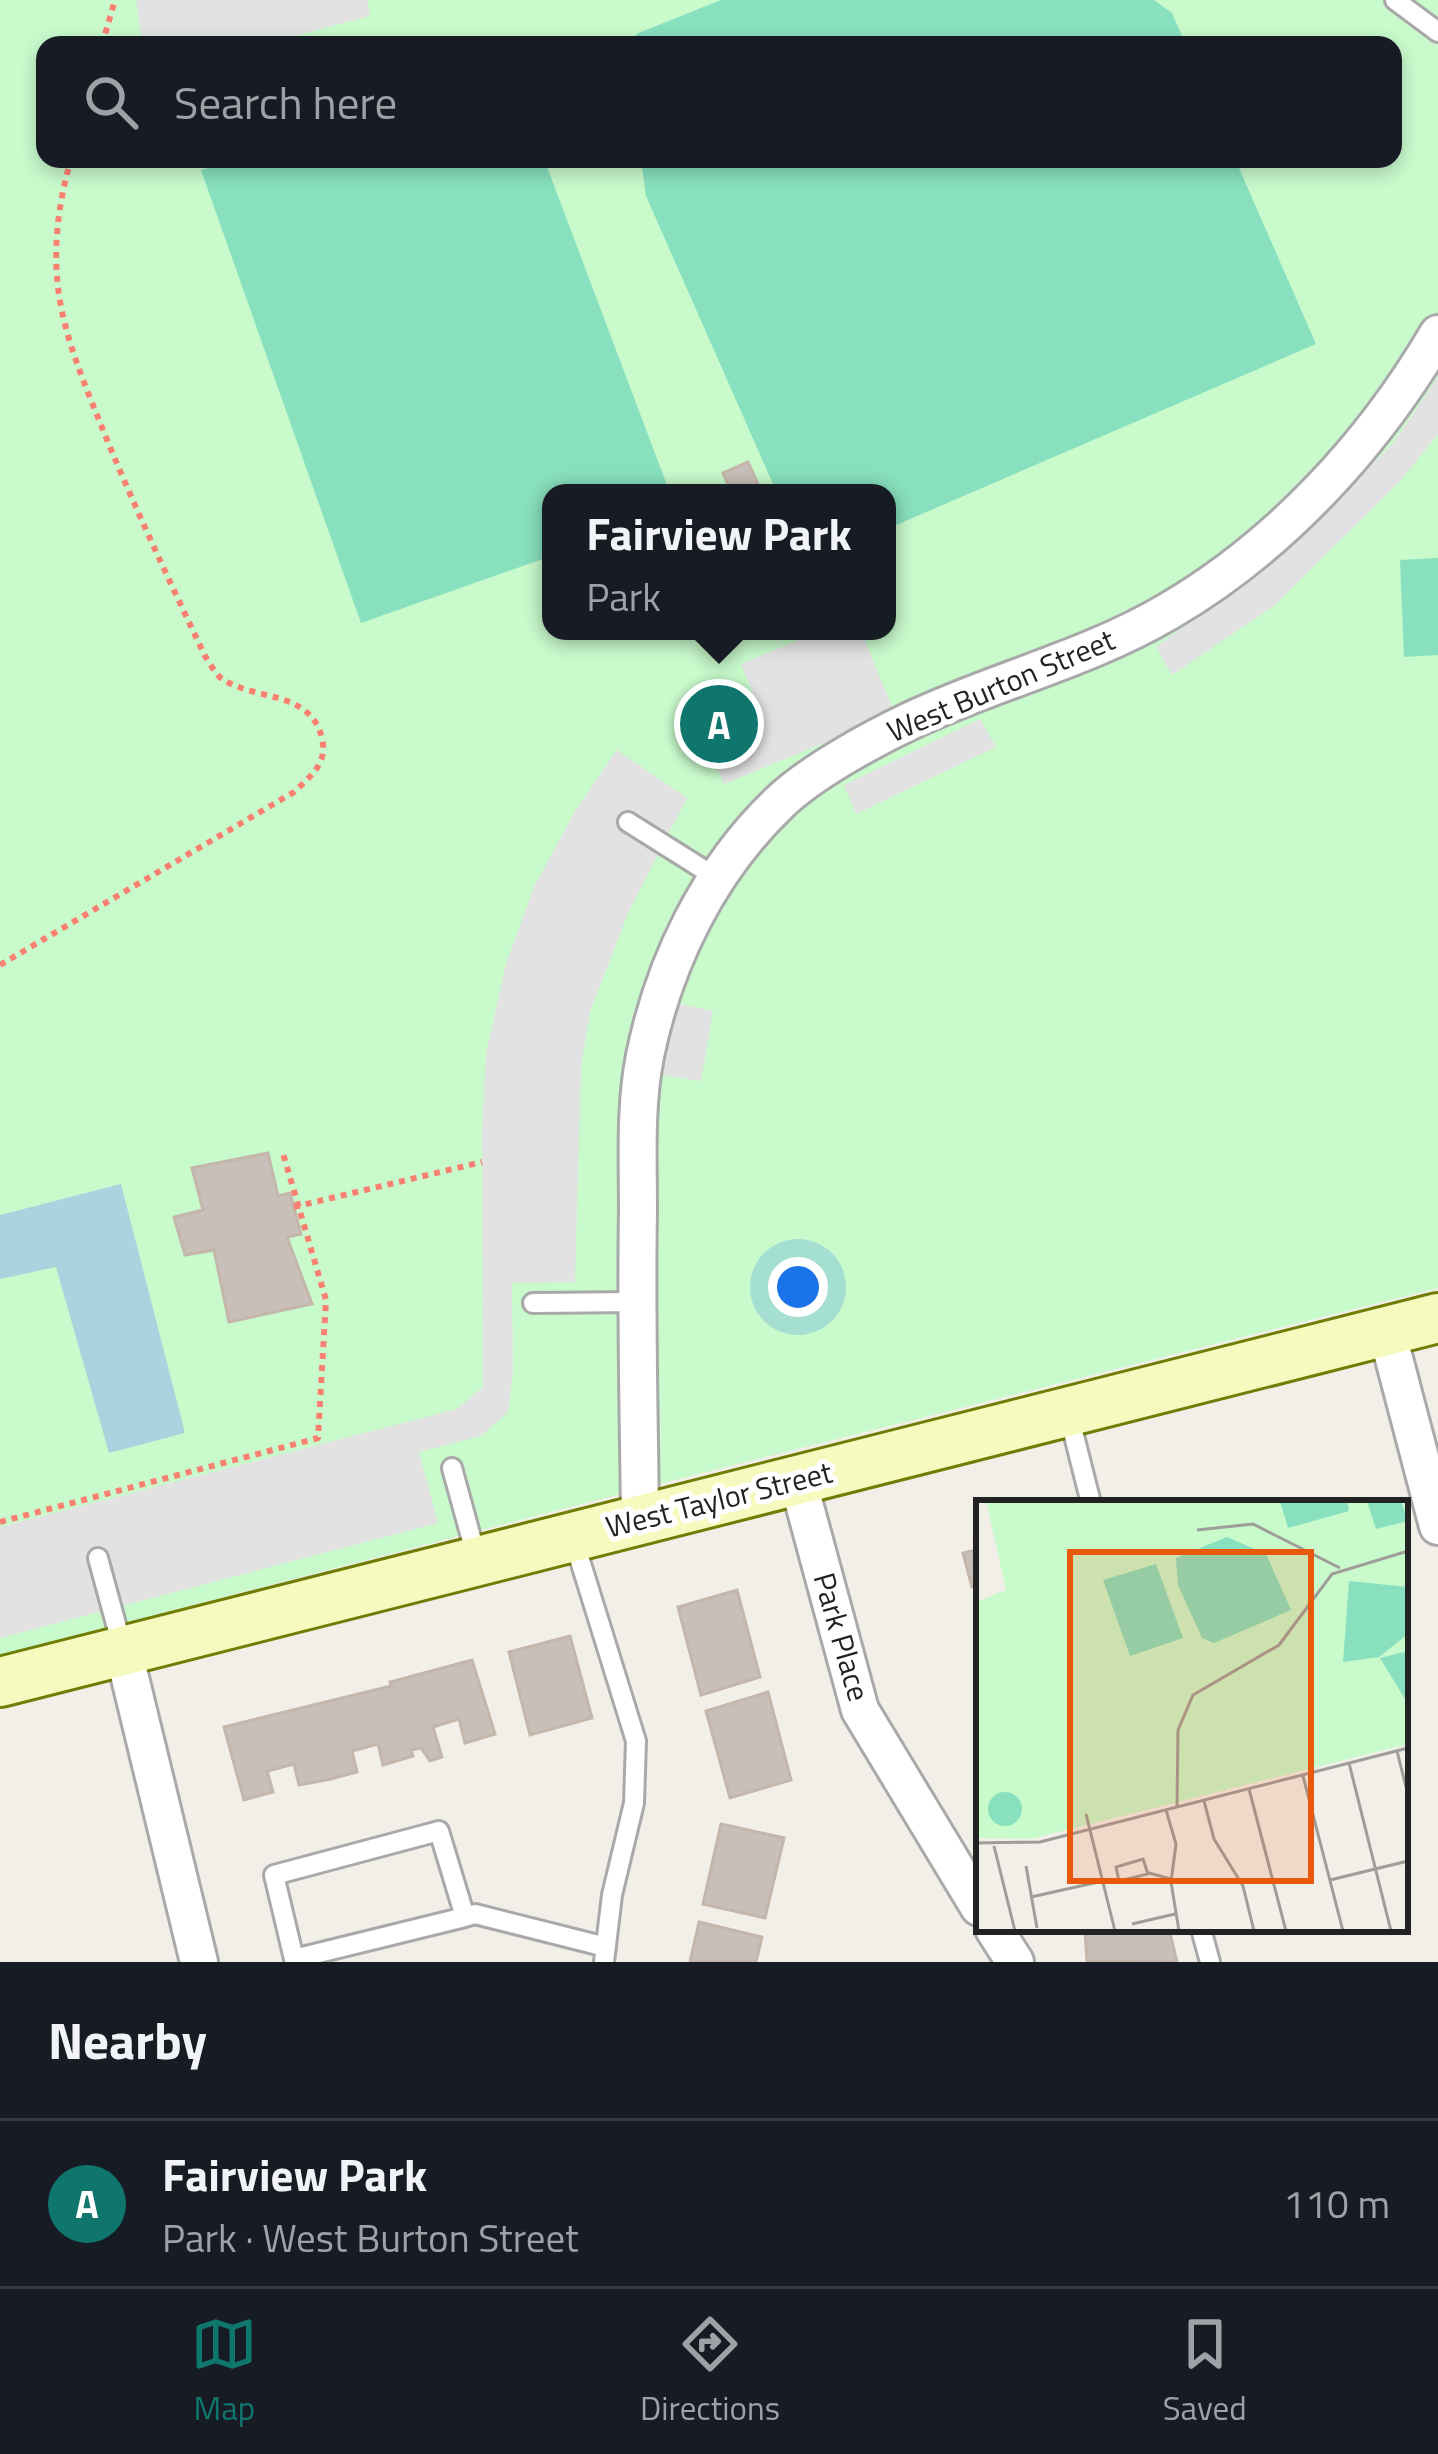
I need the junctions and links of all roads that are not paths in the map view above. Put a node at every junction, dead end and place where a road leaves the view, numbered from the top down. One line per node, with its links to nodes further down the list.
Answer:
1 (1395, 0): 2 (lane)
2 (1438, 32)
3 (1438, 334): 5 (street, West Burton Street)
4 (628, 822): 5 (lane)
5 (717, 878): 6 (street, West Burton Street)
6 (638, 1302): 7 (lane); 14 (street, West Burton Street)
7 (533, 1303)
8 (1438, 1318): 9 (main road, West Taylor Street)
9 (1387, 1332): 10 (main road, West Taylor Street); 15 (street)
10 (1067, 1412): 12 (main road, West Taylor Street); 13 (lane)
11 (452, 1468): 18 (lane)
12 (798, 1481): 14 (main road, West Taylor Street); 21 (street, Park Place)
13 (1090, 1500)
14 (640, 1520): 16 (main road, West Taylor Street)
15 (1438, 1526)
16 (572, 1536): 18 (main road, West Taylor Street); 25 (lane)
17 (98, 1558): 19 (lane)
18 (477, 1559): 19 (main road, West Taylor Street)
19 (123, 1649): 20 (main road, West Taylor Street); 26 (street)
20 (0, 1682)
21 (976, 1901)
22 (465, 1917): 22 (lane); 25 (lane)
23 (996, 1932): 27 (street)
24 (1203, 1932): 28 (lane)
25 (605, 1955)
26 (196, 1961)
27 (1015, 1962)
28 (1210, 1962)

